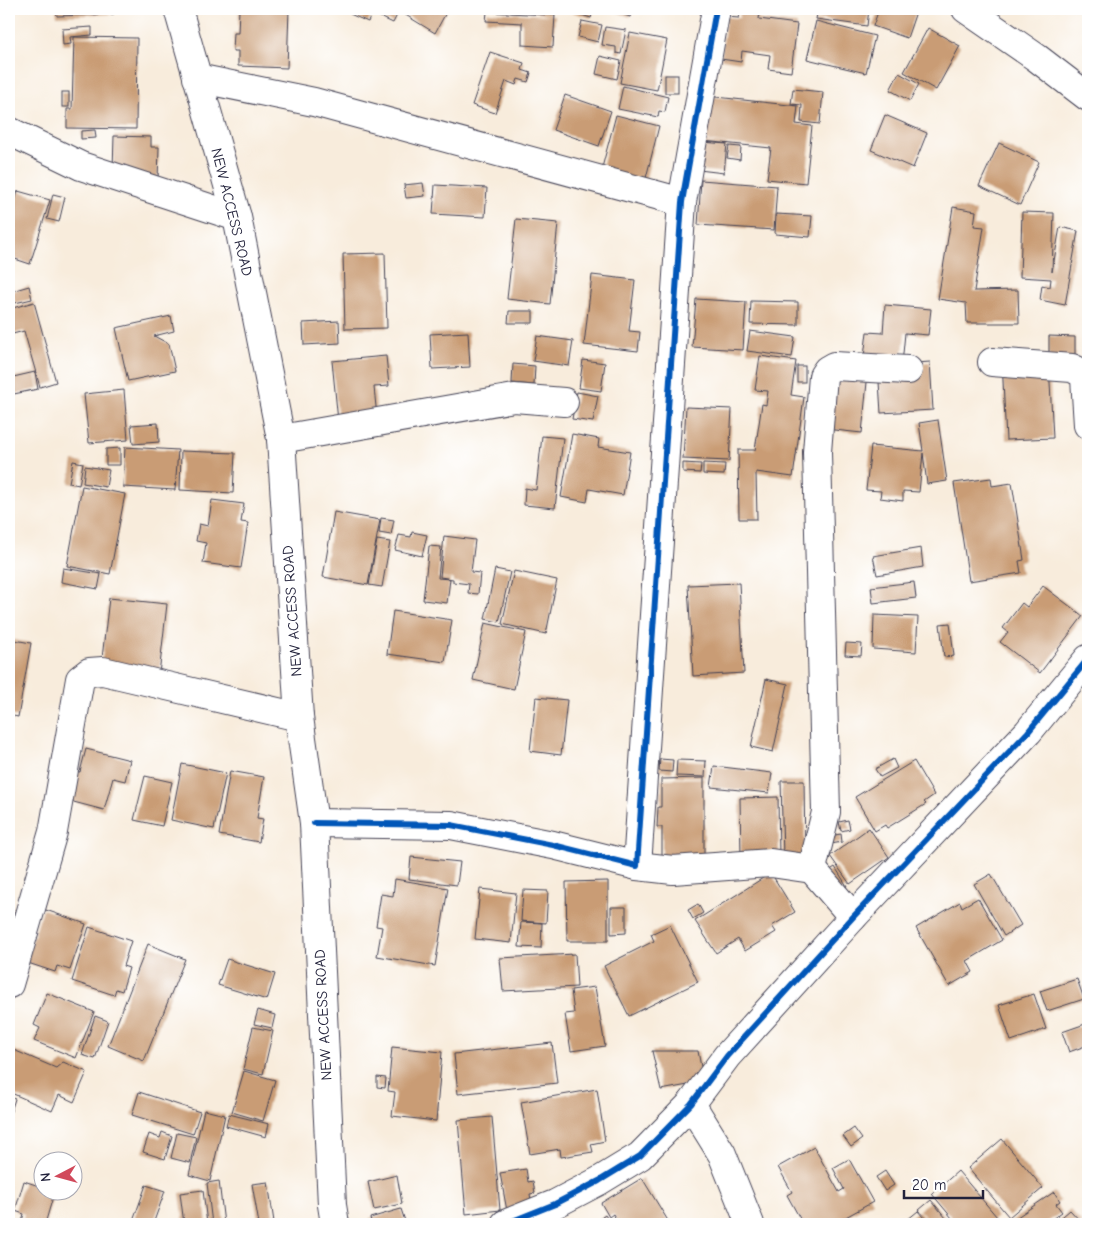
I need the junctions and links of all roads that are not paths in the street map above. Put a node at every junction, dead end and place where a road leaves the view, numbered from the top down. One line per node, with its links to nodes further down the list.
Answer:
1 (178, 9): 4 (street, NEW ACCESS ROAD)
2 (716, 9): 7 (street)
3 (966, 9): 5 (street)
4 (196, 78): 7 (street); 8 (street, NEW ACCESS ROAD)
5 (1088, 97)
6 (9, 131): 8 (street)
7 (682, 202): 17 (street)
8 (237, 217): 13 (street, NEW ACCESS ROAD)
9 (992, 362): 12 (street)
10 (908, 370): 18 (street)
11 (564, 402): 13 (street)
12 (1088, 425)
13 (281, 439): 15 (street, NEW ACCESS ROAD)
14 (1088, 659): 19 (street)
15 (299, 718): 16 (street, NEW ACCESS ROAD); 20 (street)
16 (314, 823): 17 (street); 22 (street, NEW ACCESS ROAD)
17 (637, 866): 18 (street)
18 (812, 869): 19 (street)
19 (853, 917): 21 (street)
20 (9, 984)
21 (691, 1104): 23 (street); 24 (street)
22 (335, 1224)
23 (505, 1224)
24 (750, 1224)

